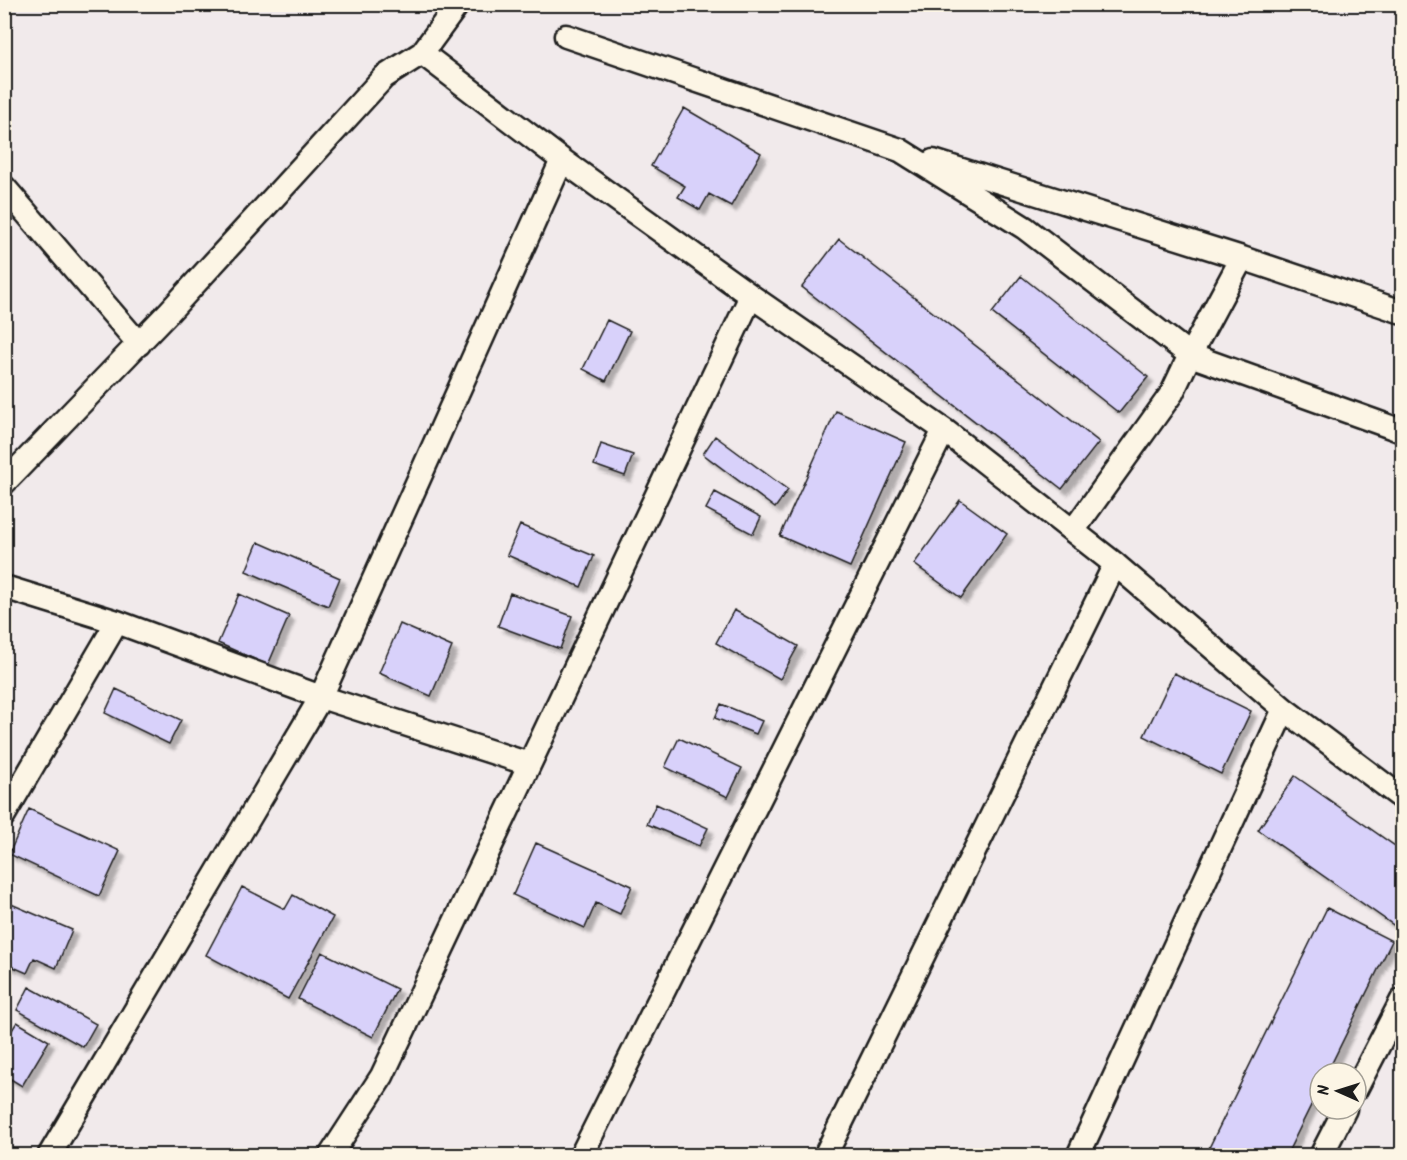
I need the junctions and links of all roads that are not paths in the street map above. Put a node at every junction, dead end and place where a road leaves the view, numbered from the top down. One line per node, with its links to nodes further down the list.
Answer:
1 (458, 4): 3 (street)
2 (566, 36): 4 (street)
3 (422, 53): 5 (street); 10 (street)
4 (900, 150): 7 (street); 11 (street)
5 (562, 160): 8 (street); 19 (street)
6 (4, 187): 10 (street)
7 (1242, 258): 9 (street); 11 (street)
8 (751, 296): 12 (street); 21 (street)
9 (1402, 312)
10 (139, 344): 14 (street)
11 (1190, 355): 13 (street); 15 (street)
12 (944, 430): 15 (street); 29 (street)
13 (1402, 431)
14 (4, 483)
15 (1073, 531): 16 (street)
16 (1115, 564): 20 (street); 30 (street)
17 (4, 586): 18 (street)
18 (117, 622): 19 (street); 23 (street)
19 (321, 697): 21 (street); 27 (street)
20 (1284, 709): 22 (street); 31 (street)
21 (529, 764): 28 (street)
22 (1402, 798)
23 (4, 815)
24 (1402, 1000): 25 (street)
25 (1368, 1066)
26 (1339, 1121): 32 (street)
27 (49, 1155)
28 (330, 1155)
29 (581, 1155)
30 (825, 1155)
31 (1078, 1155)
32 (1321, 1155)

